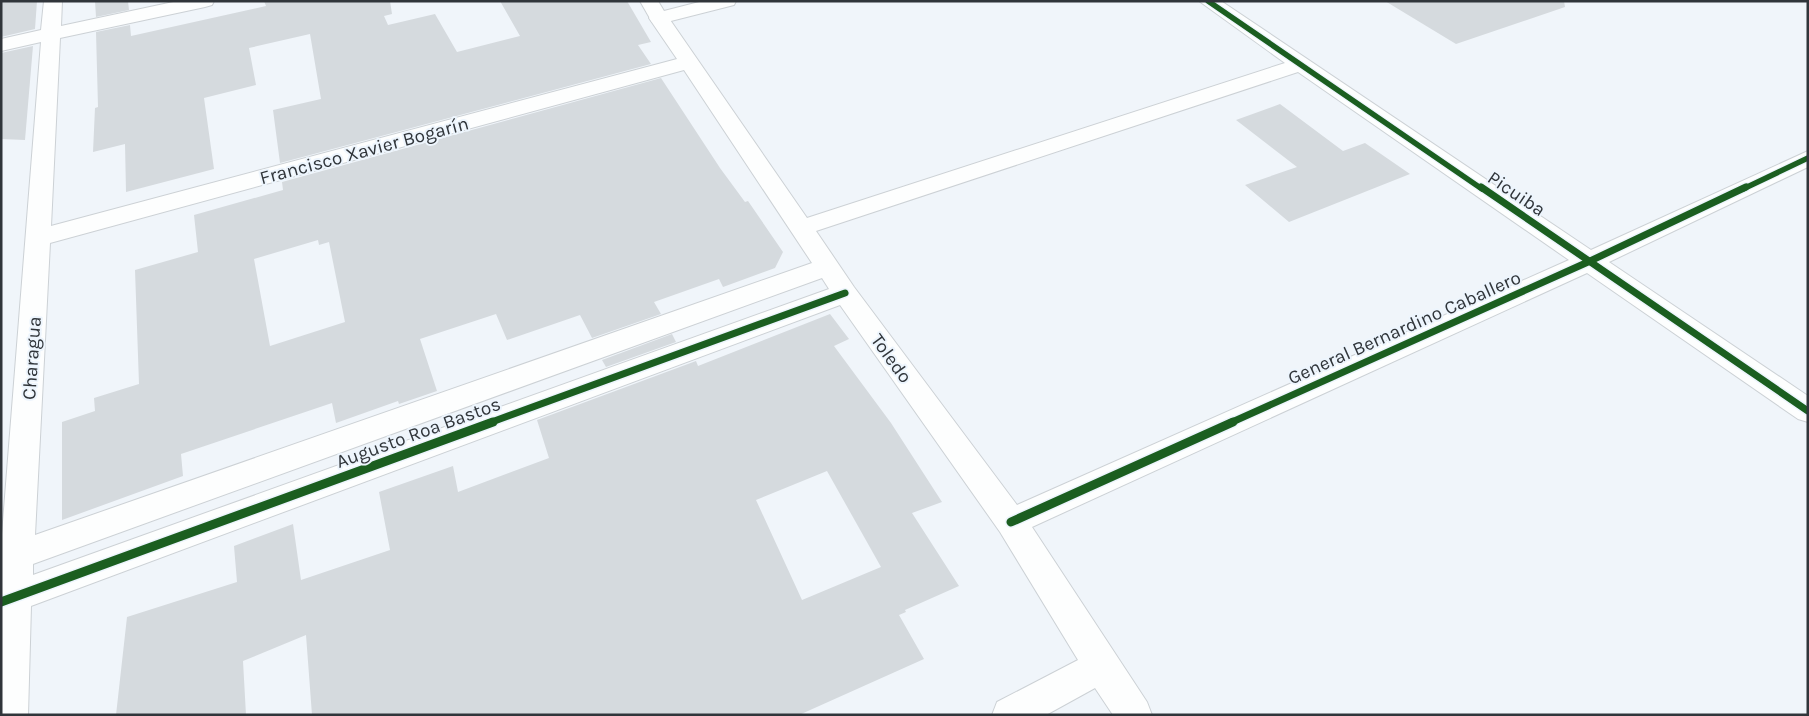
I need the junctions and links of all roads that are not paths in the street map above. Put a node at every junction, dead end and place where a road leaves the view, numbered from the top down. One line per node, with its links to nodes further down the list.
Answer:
1 (53, 1): 6 (street, Charagua)
2 (205, 1): 6 (street)
3 (727, 1): 5 (street)
4 (1208, 1): 9 (street, Picuiba)
5 (654, 10): 8 (street, Toledo)
6 (51, 34): 7 (street); 12 (street, Charagua)
7 (1, 45)
8 (689, 62): 11 (street, Toledo); 12 (street, Francisco Xavier Bogarín)
9 (1300, 64): 11 (street); 13 (street, Picuiba)
10 (1808, 158): 13 (street, General Bernardino Caballero)
11 (801, 228): 14 (street, Toledo)
12 (38, 238): 18 (street, Charagua)
13 (1588, 262): 16 (street, Picuiba); 17 (street, General Bernardino Caballero)
14 (827, 267): 15 (street, Toledo); 18 (street, Augusto Roa Bastos)
15 (845, 293): 17 (street, Toledo); 19 (street, Augusto Roa Bastos)
16 (1808, 411)
17 (1011, 522): 20 (street, Toledo)
18 (9, 558): 19 (street, Charagua)
19 (8, 599): 21 (street, Charagua)
20 (1101, 666): 22 (street); 23 (street, Toledo)
21 (10, 715)
22 (1010, 715)
23 (1134, 715)

